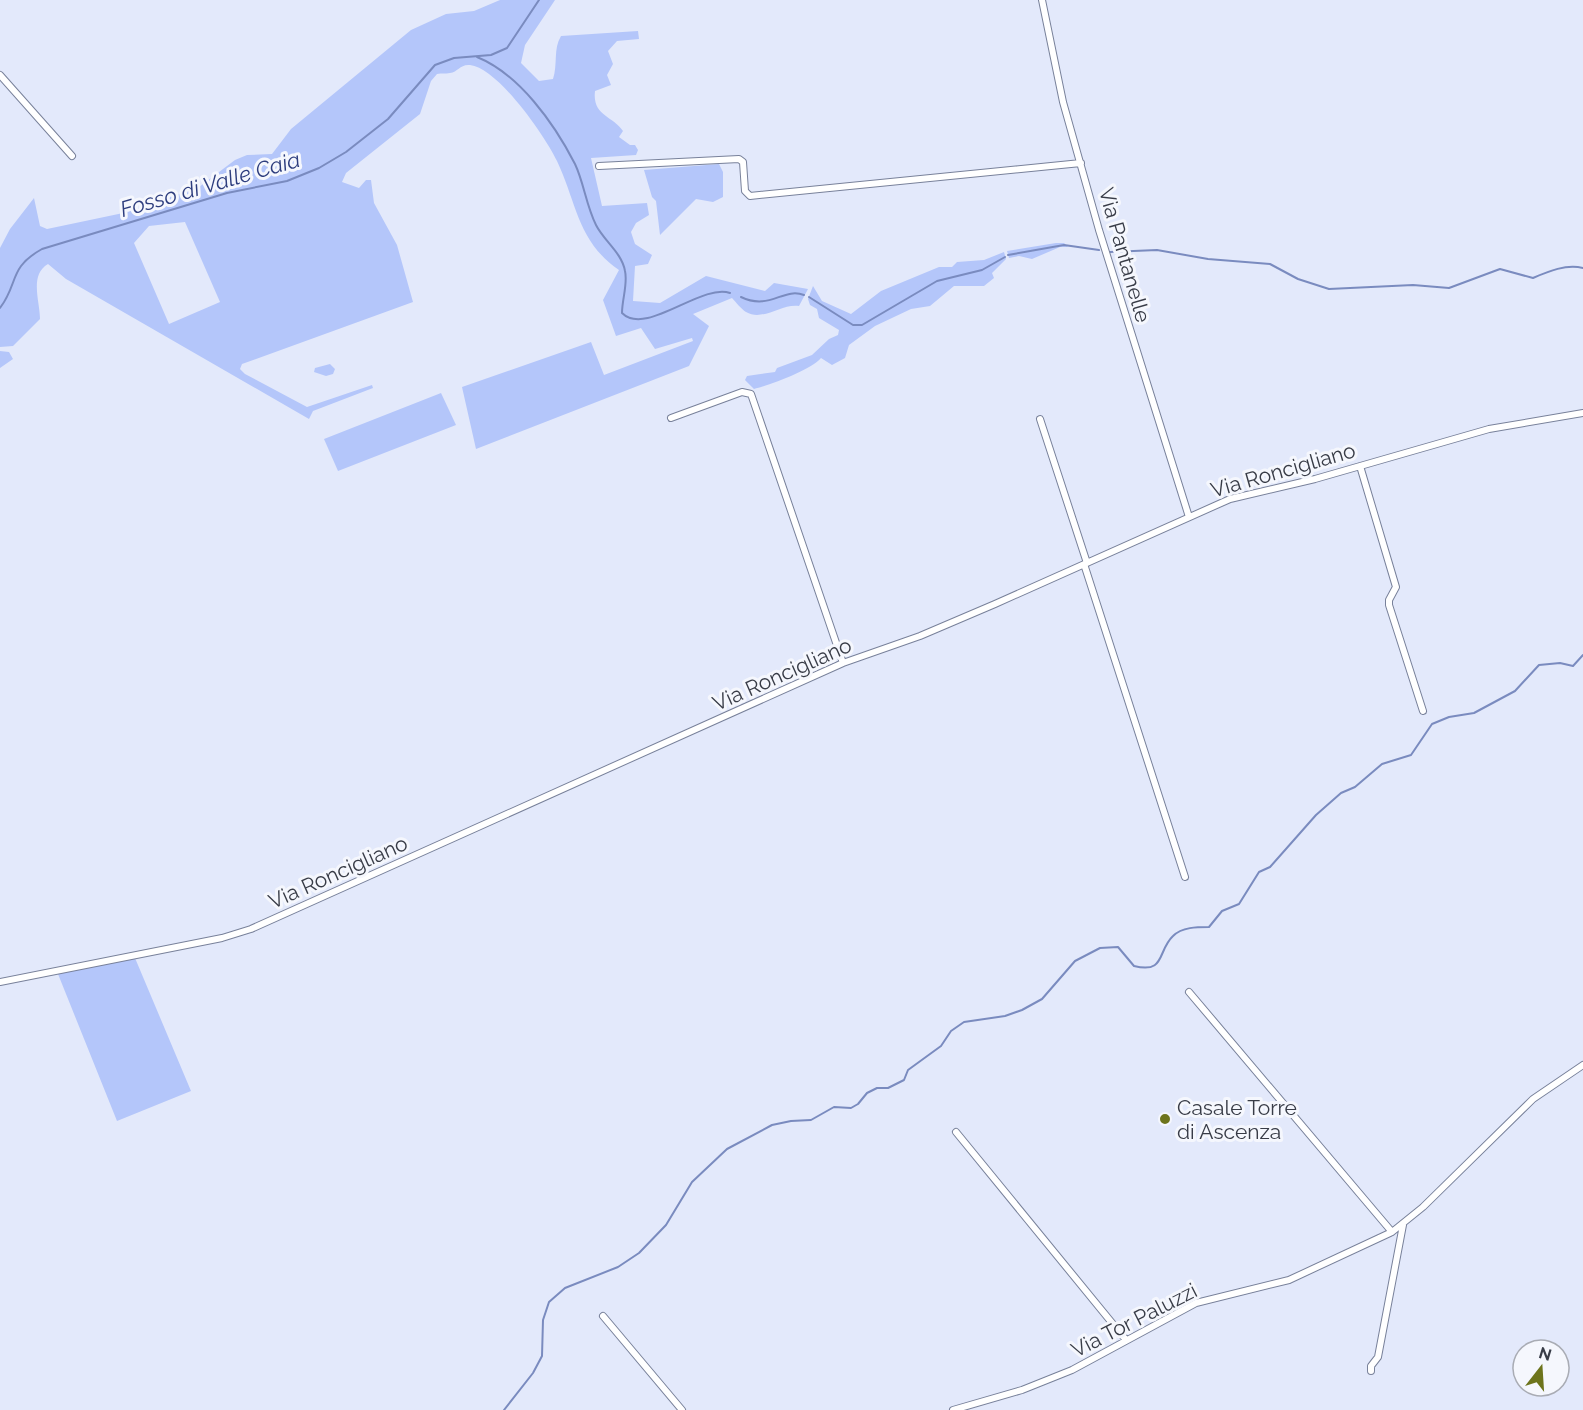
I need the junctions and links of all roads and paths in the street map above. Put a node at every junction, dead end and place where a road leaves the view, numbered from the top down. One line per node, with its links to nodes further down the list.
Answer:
1 (1042, 0): 4 (street, Via Pantanelle)
2 (0, 75): 3 (street)
3 (72, 156)
4 (1081, 163): 5 (street); 10 (street, Via Pantanelle)
5 (599, 166)
6 (1583, 413): 9 (street, Via Roncigliano)
7 (671, 418): 12 (street)
8 (1041, 419): 11 (street)
9 (1360, 466): 10 (street, Via Roncigliano); 13 (street)
10 (1189, 517): 11 (street, Via Roncigliano)
11 (1086, 563): 12 (street, Via Roncigliano); 14 (street)
12 (843, 663): 15 (street, Via Roncigliano)
13 (1423, 711)
14 (1185, 877)
15 (0, 982)
16 (1190, 992): 20 (street)
17 (1583, 1065): 19 (street, Via Tor Paluzzi)
18 (956, 1132): 22 (street)
19 (1403, 1225): 20 (street, Via Tor Paluzzi); 23 (street)
20 (1392, 1232): 22 (street, Via Tor Paluzzi)
21 (603, 1316): 24 (street)
22 (1126, 1340): 25 (street, Via Tor Paluzzi)
23 (1371, 1371)
24 (682, 1410)
25 (953, 1410)

